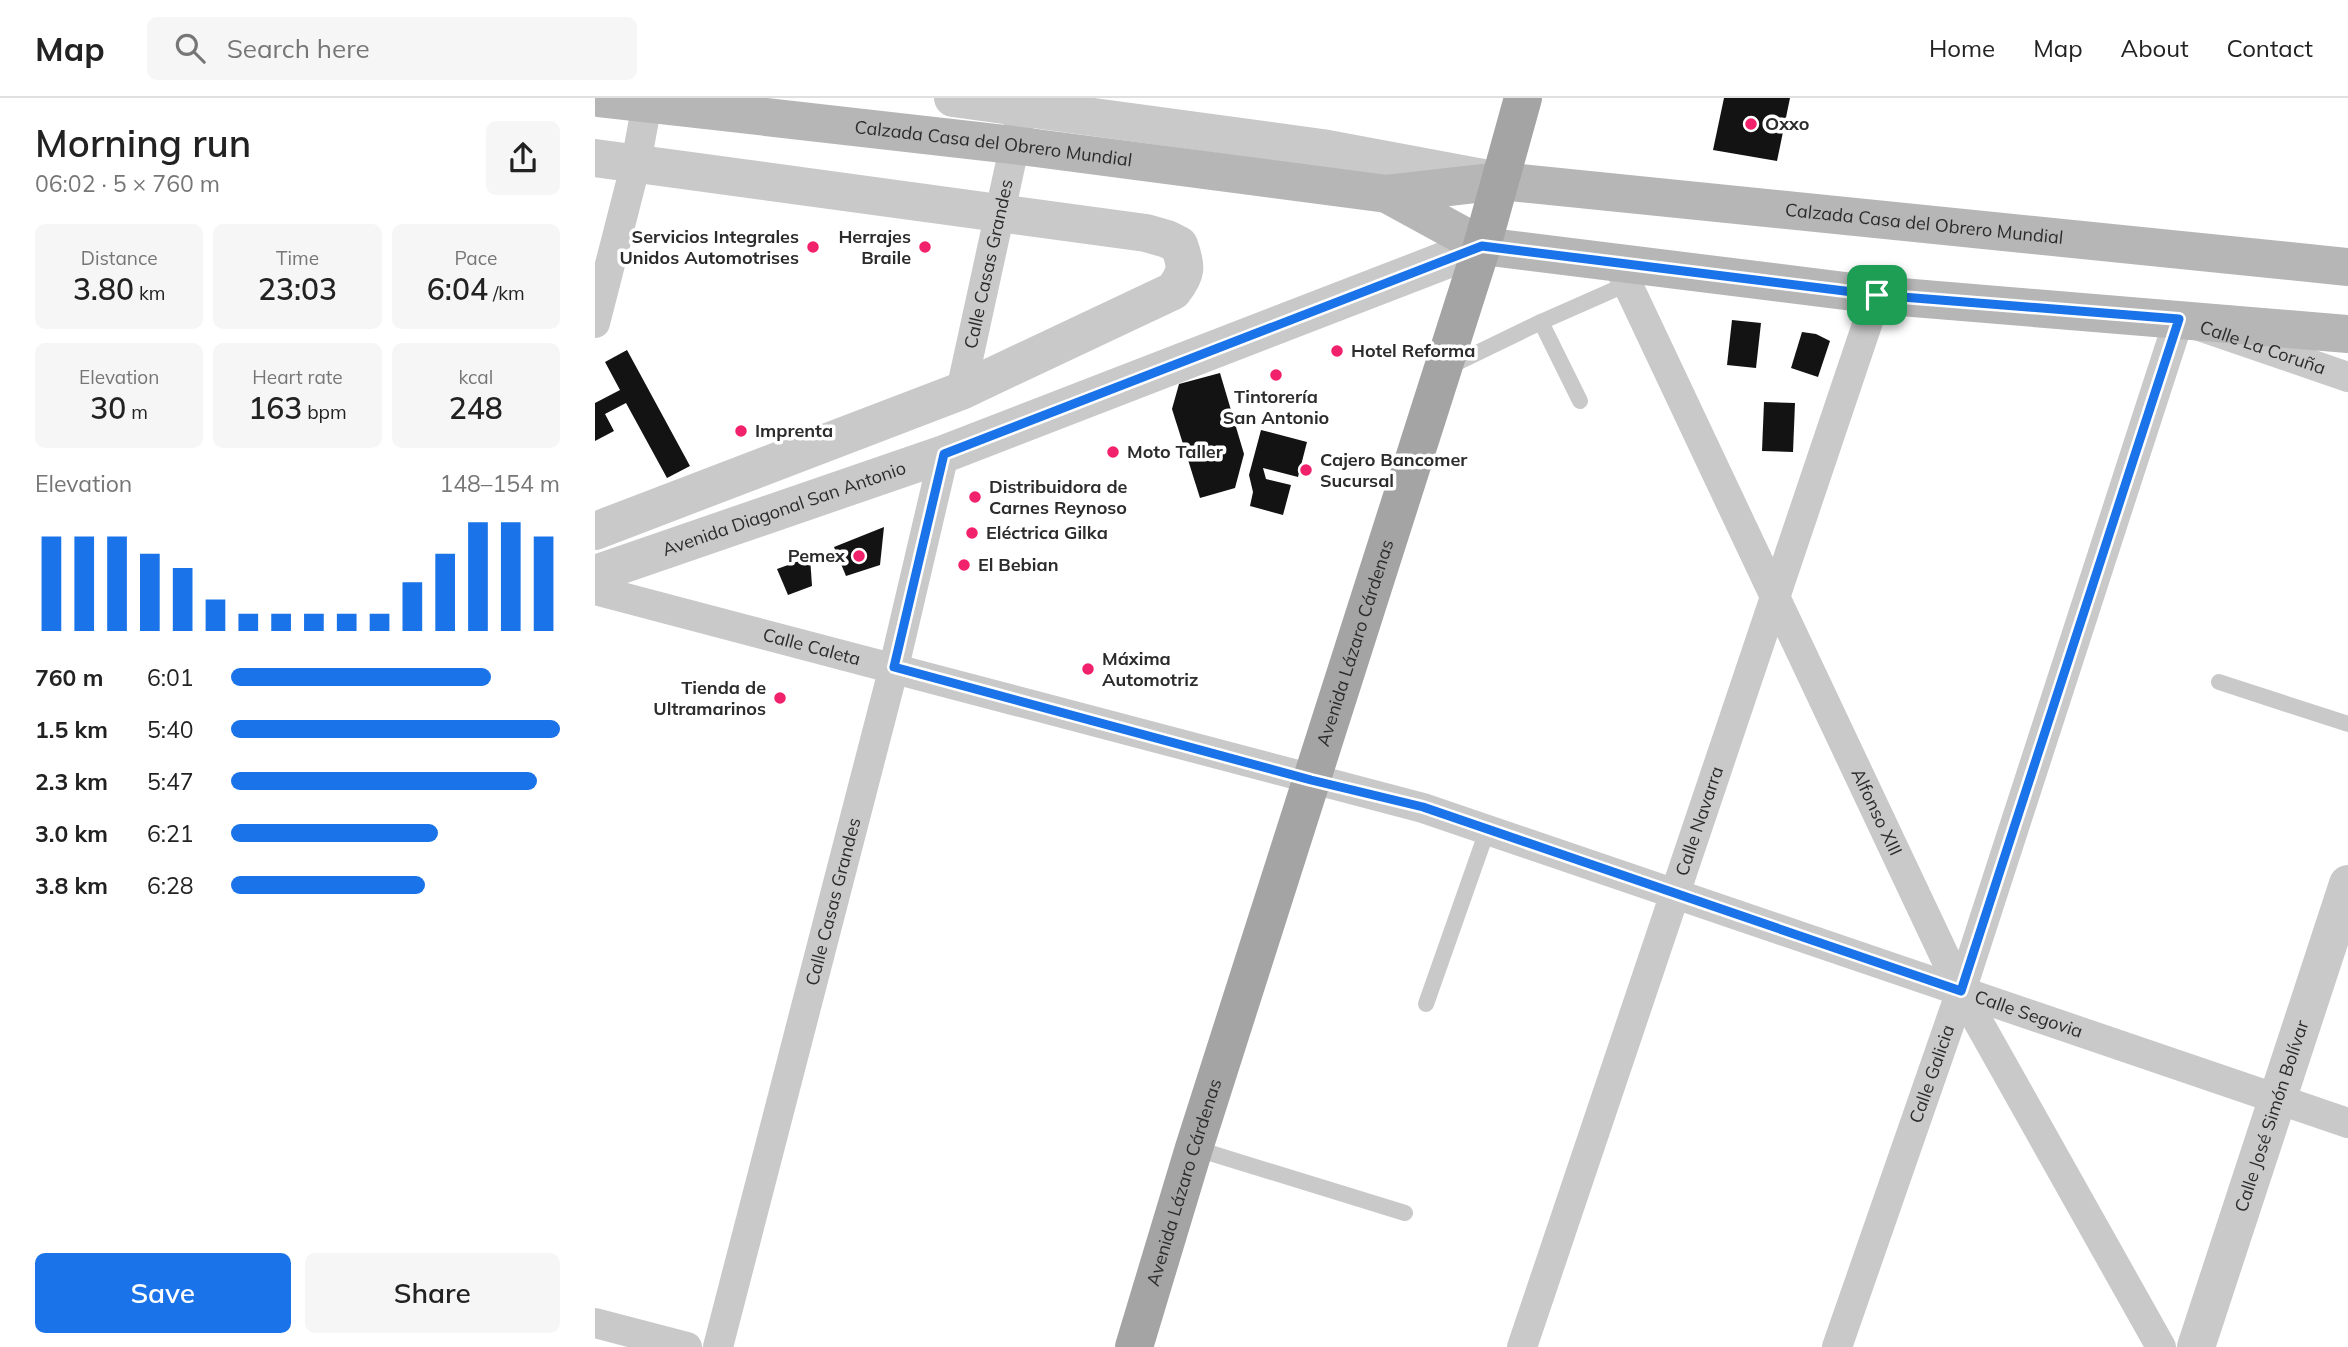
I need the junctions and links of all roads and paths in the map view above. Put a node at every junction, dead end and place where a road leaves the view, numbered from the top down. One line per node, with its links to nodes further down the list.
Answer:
1 (599, 98): 4 (main road, Calzada Casa del Obrero Mundial)
2 (953, 98): 5 (street, Calzada Casa del Obrero Mundial)
3 (1523, 98): 9 (main road, Avenida Lázaro Cárdenas)
4 (648, 101): 6 (main road, Calzada Casa del Obrero Mundial); 8 (street)
5 (1025, 102): 6 (street, Calle Casas Grandes); 9 (street, Calzada Casa del Obrero Mundial)
6 (1013, 145): 10 (main road, Calzada Casa del Obrero Mundial); 11 (street, Calle Casas Grandes)
7 (595, 158): 8 (street)
8 (636, 163): 11 (street); 18 (street)
9 (1501, 181): 10 (main road, Calzada Casa del Obrero Mundial); 12 (main road, Avenida Lázaro Cárdenas); 13 (main road, Calzada Casa del Obrero Mundial)
10 (1387, 194): 12 (main road, Calzada Casa del Obrero Mundial)
11 (1000, 212): 22 (street, Calle Casas Grandes); 22 (street)
12 (1482, 246): 14 (main road, Calzada Casa del Obrero Mundial); 20 (main road, Avenida Lázaro Cárdenas); 24 (street, Avenida Diagonal San Antonio)
13 (2348, 267)
14 (1622, 274): 15 (main road, Calzada Casa del Obrero Mundial); 17 (lane); 28 (street, Alfonso XIII)
15 (1877, 295): 16 (main road, Calzada Casa del Obrero Mundial); 28 (street, Calle Navarra)
16 (2179, 319): 19 (main road, Calzada Casa del Obrero Mundial); 21 (street, Calle La Coruña); 36 (street, Calle Galicia)
17 (1541, 322): 20 (lane); 23 (lane)
18 (595, 323)
19 (2348, 334)
20 (1442, 370): 32 (main road, Avenida Lázaro Cárdenas)
21 (2348, 377)
22 (961, 391): 25 (street)
23 (1580, 401)
24 (944, 454): 26 (street, Avenida Diagonal San Antonio); 29 (street, Calle Casas Grandes)
25 (595, 531)
26 (595, 574)
27 (595, 590): 29 (street, Calle Caleta)
28 (1774, 596): 35 (street, Calle Navarra); 36 (street, Alfonso XIII)
29 (894, 667): 32 (street, Calle Caleta); 44 (street, Calle Casas Grandes)
30 (2219, 682): 31 (lane)
31 (2348, 724)
32 (1311, 780): 33 (street, Calle Segovia); 40 (main road, Avenida Lázaro Cárdenas)
33 (1488, 828): 35 (street, Calle Segovia); 37 (lane)
34 (2348, 884): 38 (street, Calle José Simón Bolívar)
35 (1675, 893): 36 (street, Calle Segovia); 46 (street, Calle Navarra)
36 (1961, 991): 38 (street, Calle Segovia); 47 (street, Calle Galicia); 48 (street, Alfonso XIII)
37 (1426, 1004)
38 (2277, 1098): 39 (street, Calle Segovia); 49 (street, Calle José Simón Bolívar)
39 (2348, 1122)
40 (1194, 1148): 41 (lane); 45 (main road, Avenida Lázaro Cárdenas)
41 (1405, 1213)
42 (595, 1323): 43 (street)
43 (687, 1347)
44 (718, 1347)
45 (1134, 1347)
46 (1522, 1347)
47 (1837, 1347)
48 (2161, 1347)
49 (2196, 1347)

